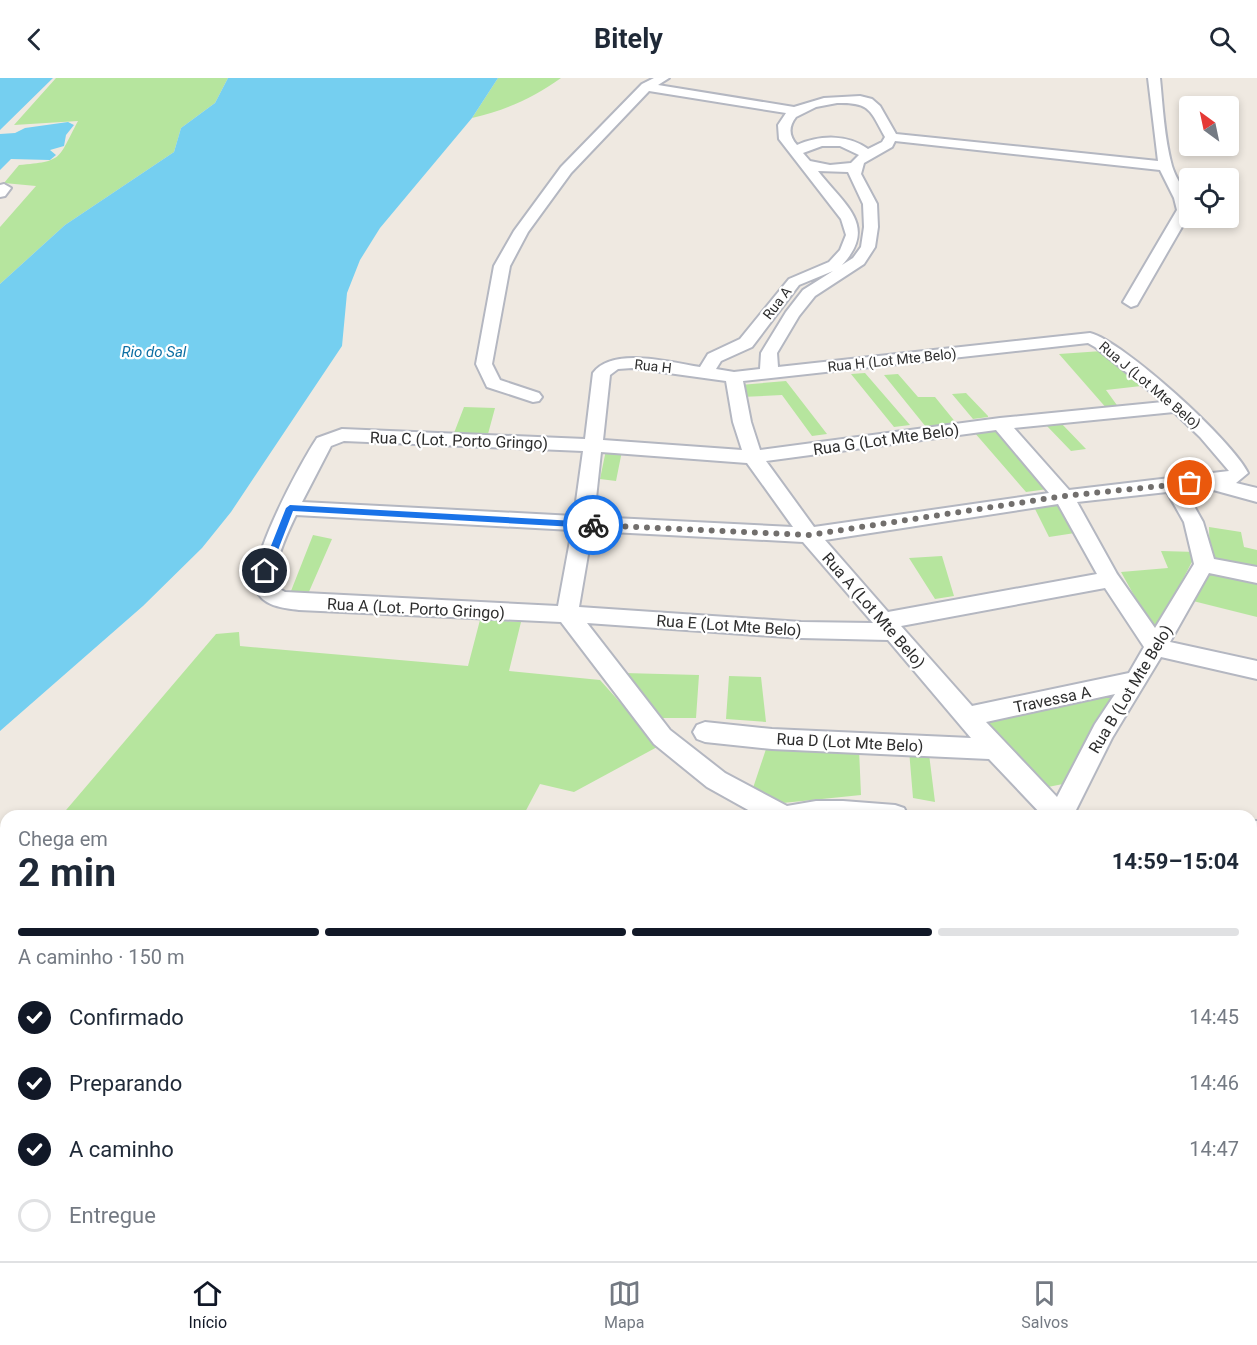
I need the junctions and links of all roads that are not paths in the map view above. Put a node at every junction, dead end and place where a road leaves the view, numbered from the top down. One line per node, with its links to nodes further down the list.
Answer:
1 (663, 78): 3 (street)
2 (1154, 78): 8 (street)
3 (646, 87): 4 (street); 18 (street)
4 (795, 111): 5 (street); 6 (street)
5 (891, 137): 7 (street); 8 (street)
6 (794, 152): 7 (street); 10 (street, Rua A)
7 (868, 155): 9 (street)
8 (1165, 166): 11 (street)
9 (849, 170): 10 (street); 14 (street, Rua A)
10 (820, 175): 13 (street, Rua A)
11 (1131, 302)
12 (1077, 338): 16 (street, Rua H (Lot Mte Belo)); 19 (street, Rua J (Lot Mte Belo))
13 (737, 350): 14 (street); 15 (street, Rua A)
14 (769, 353): 16 (street)
15 (706, 372): 17 (street, Rua H (Lot Mte Belo)); 21 (street, Rua H)
16 (769, 373): 17 (street, Rua H (Lot Mte Belo))
17 (734, 377): 22 (street, Rua A (Lot Mte Belo))
18 (533, 397)
19 (1179, 406): 20 (street, Rua G (Lot Mte Belo)); 23 (street, Rua J (Lot Mte Belo))
20 (999, 424): 22 (street, Rua G (Lot Mte Belo)); 26 (street)
21 (593, 445): 22 (street, Rua G (Lot Mte Belo)); 27 (street, Rua C (Lot. Porto Gringo)); 28 (street)
22 (753, 457): 29 (street, Rua A (Lot Mte Belo))
23 (1208, 481): 24 (street); 25 (street)
24 (1171, 484): 26 (street); 30 (street)
25 (1257, 495)
26 (1064, 496): 29 (street); 32 (street)
27 (290, 508): 28 (street); 33 (street, Rua A (Lot. Porto Gringo))
28 (583, 524): 29 (street); 33 (street)
29 (809, 535): 34 (street, Rua A (Lot Mte Belo))
30 (1204, 564): 31 (street); 35 (street, Rua B (Lot Mte Belo))
31 (1257, 575)
32 (1110, 579): 34 (street, Rua E (Lot Mte Belo)); 35 (street)
33 (567, 614): 34 (street, Rua E (Lot Mte Belo)); 41 (street)
34 (887, 627): 38 (street, Rua A (Lot Mte Belo))
35 (1156, 647): 36 (street); 37 (street, Rua B (Lot Mte Belo))
36 (1257, 670)
37 (1136, 680): 38 (street, Travessa A); 43 (street, Rua B (Lot Mte Belo))
38 (967, 717): 40 (street, Rua A (Lot Mte Belo))
39 (705, 732): 40 (street, Rua D (Lot Mte Belo))
40 (995, 749): 42 (street, Rua A (Lot Mte Belo))
41 (771, 810)
42 (1054, 810)
43 (1063, 810)

